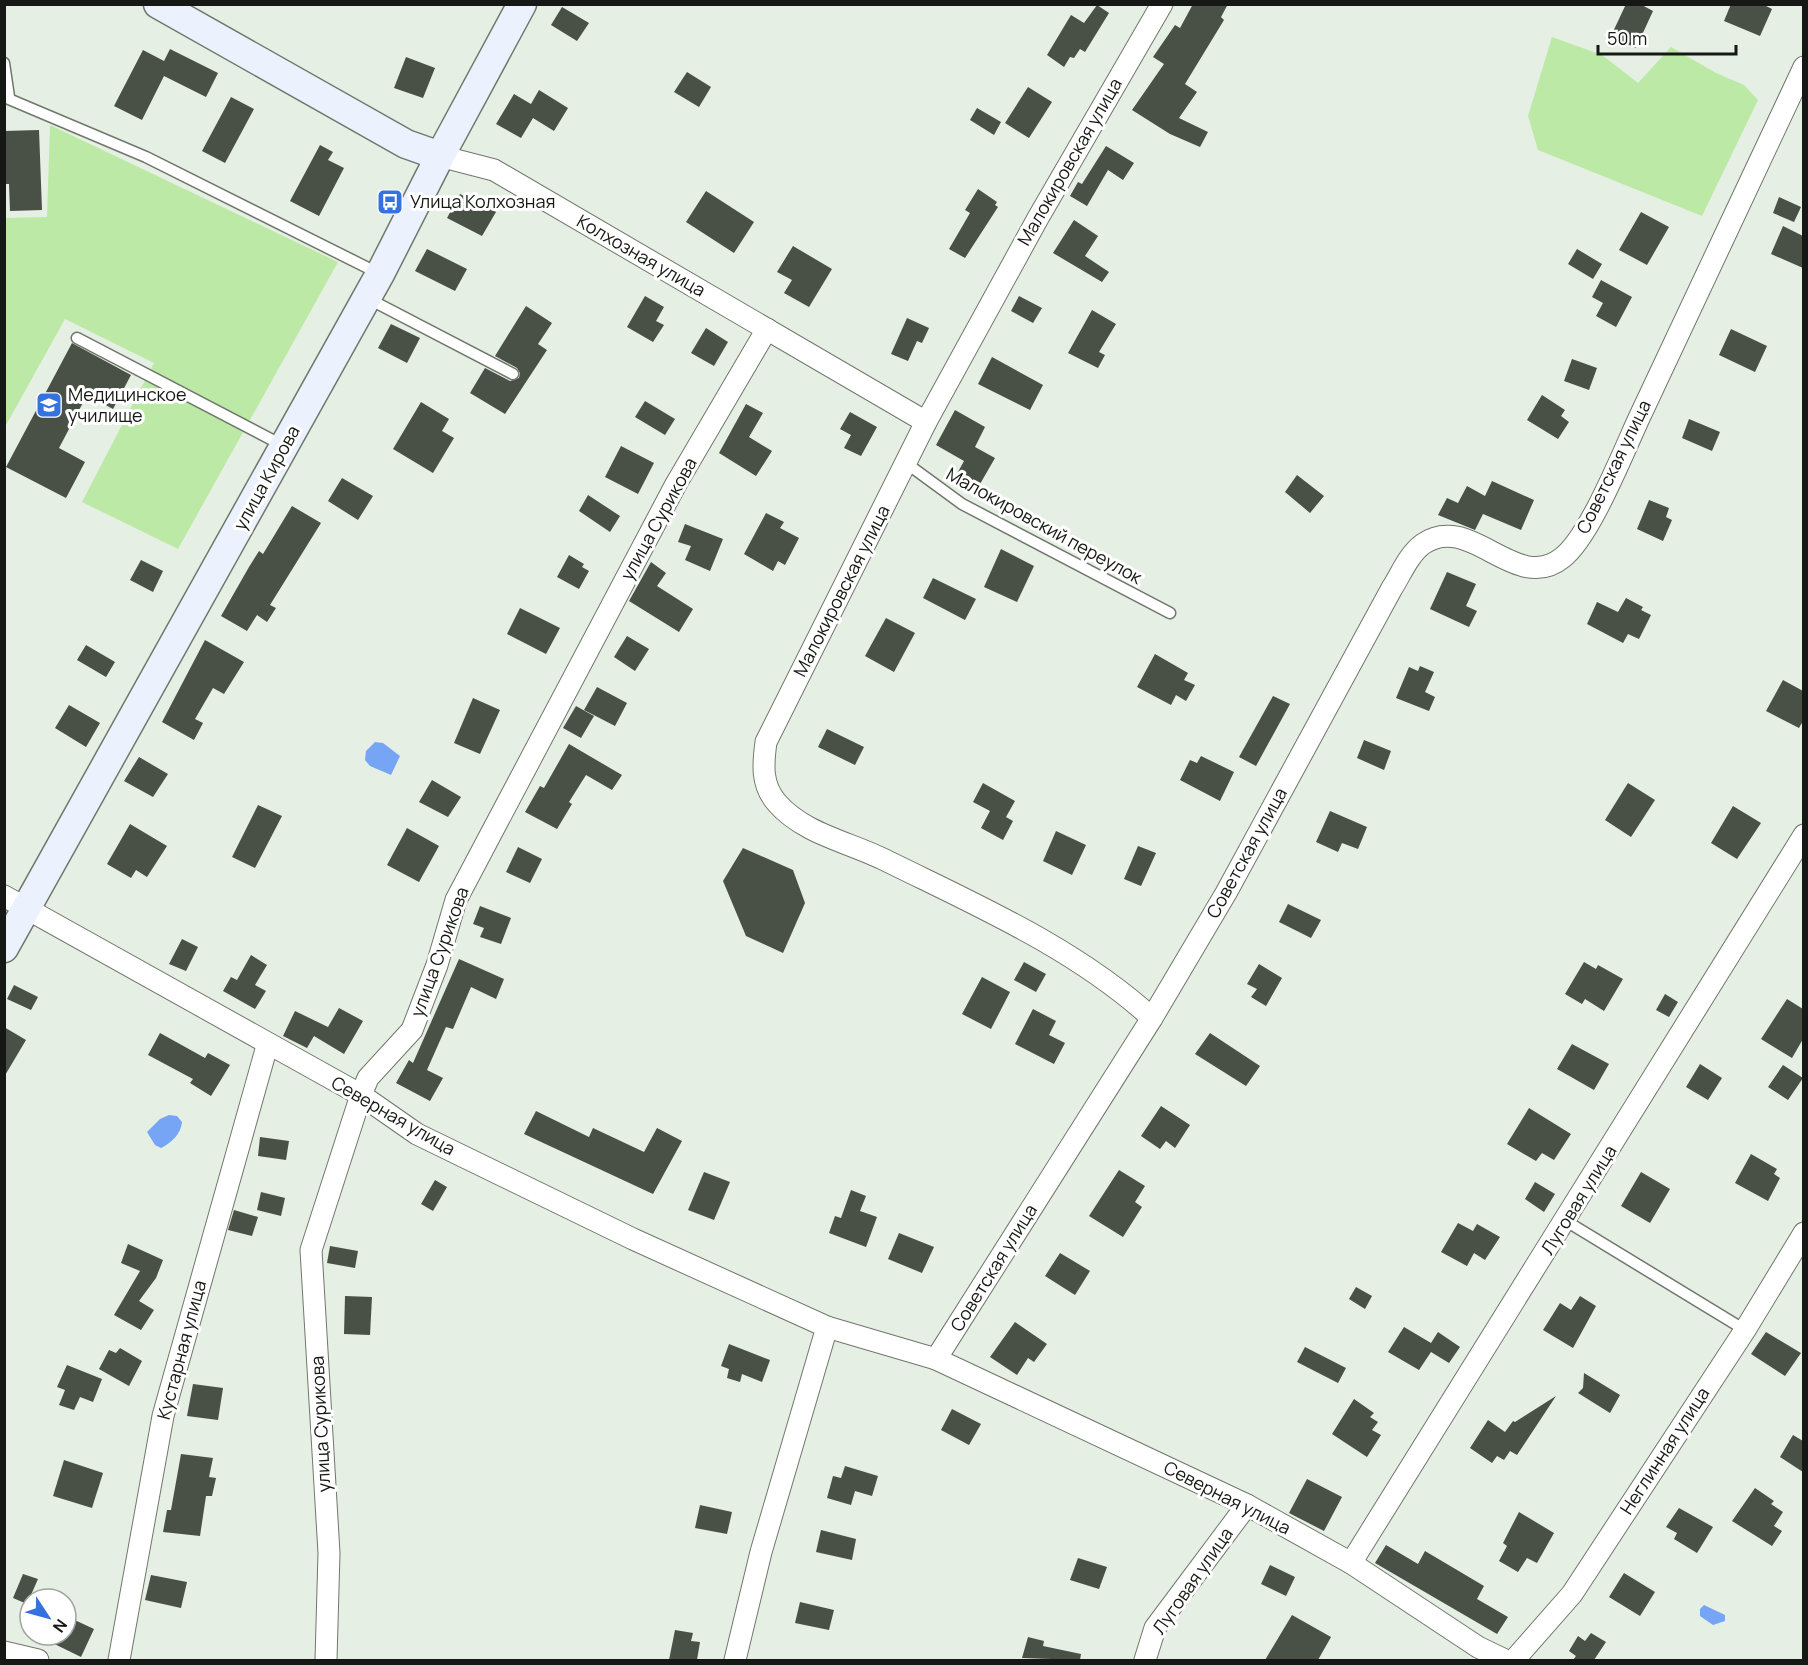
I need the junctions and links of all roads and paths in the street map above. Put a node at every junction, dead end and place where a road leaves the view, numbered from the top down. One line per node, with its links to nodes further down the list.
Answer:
1 (158, 4): 7 (street, Колхозная улица)
2 (522, 4): 7 (street, улица Кирова)
3 (1162, 4): 12 (street, Малокировская улица)
4 (4, 63): 6 (lane)
5 (1803, 67): 19 (street, Советская улица)
6 (7, 97): 8 (lane)
7 (440, 156): 8 (street, улица Кирова); 9 (street, Колхозная улица)
8 (374, 286): 11 (lane); 13 (street, улица Кирова)
9 (767, 329): 12 (street, Колхозная улица); 21 (street, улица Сурикова)
10 (77, 338): 13 (lane)
11 (513, 374)
12 (926, 422): 14 (street, Малокировская улица)
13 (285, 447): 17 (street, улица Кирова)
14 (906, 463): 15 (lane, Малокировский переулок); 19 (street, Малокировская улица)
15 (1170, 613)
16 (1803, 835): 22 (street, Луговая улица)
17 (16, 902): 18 (street, улица Кирова); 20 (street, Северная улица)
18 (4, 948)
19 (1152, 1018): 26 (street, Советская улица)
20 (267, 1046): 21 (street, Северная улица); 32 (street, Кустарная улица)
21 (361, 1095): 24 (street, Северная улица); 33 (street, улица Сурикова)
22 (1566, 1221): 25 (lane); 28 (street, Луговая улица)
23 (1803, 1233): 25 (street, Неглинная улица)
24 (827, 1327): 26 (street); 34 (street)
25 (1745, 1330): 37 (street, Неглинная улица)
26 (936, 1359): 27 (street, Северная улица)
27 (1247, 1505): 28 (street, Северная улица); 35 (street, Луговая улица)
28 (1351, 1563): 30 (street, Северная улица)
29 (4, 1652): 31 (street)
30 (1474, 1654): 36 (street, Северная улица)
31 (38, 1660)
32 (120, 1660)
33 (326, 1660)
34 (735, 1660)
35 (1145, 1660)
36 (1505, 1660)
37 (1514, 1660)

